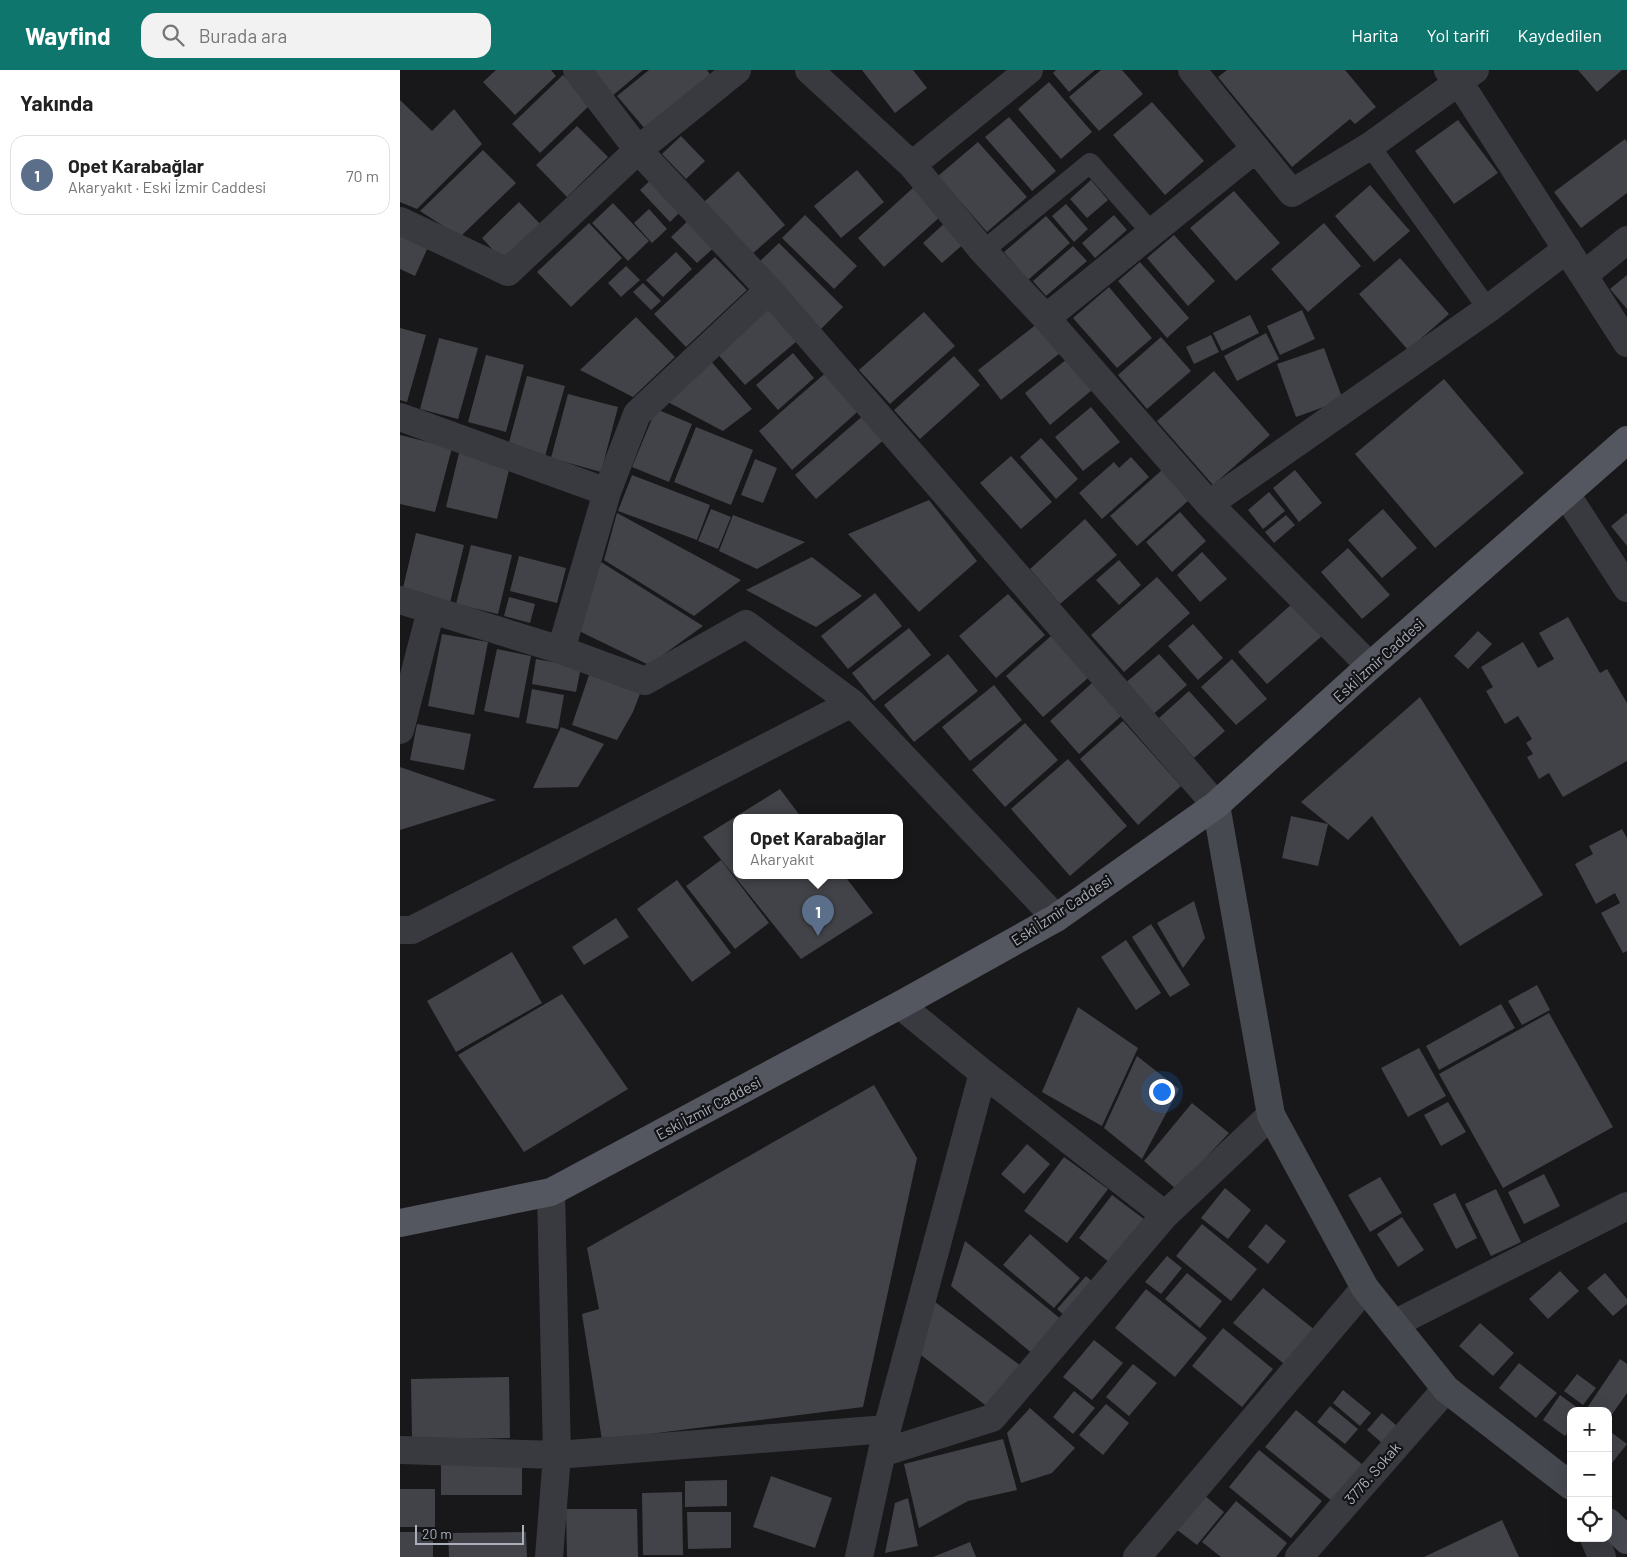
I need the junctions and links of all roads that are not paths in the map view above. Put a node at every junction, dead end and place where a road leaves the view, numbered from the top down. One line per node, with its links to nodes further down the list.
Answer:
1 (577, 70): 9 (street)
2 (737, 70): 9 (street)
3 (809, 70): 10 (street)
4 (1029, 70): 10 (street)
5 (1192, 70): 8 (street)
6 (1461, 74): 7 (street); 14 (street)
7 (1370, 146): 8 (street); 18 (lane)
8 (1255, 149): 12 (street)
9 (638, 150): 11 (street); 17 (street)
10 (912, 165): 15 (street)
11 (400, 221)
12 (1152, 233): 15 (lane); 19 (street)
13 (1627, 240): 16 (street)
14 (1567, 249): 16 (street); 18 (street)
15 (983, 251): 19 (street)
16 (1584, 275): 20 (street)
17 (769, 290): 23 (street); 33 (street)
18 (1488, 309): 25 (street)
19 (1046, 318): 25 (street)
20 (1627, 343)
21 (400, 417): 23 (street)
22 (1627, 440): 24 (main road, Eski İzmir Caddesi)
23 (607, 492): 29 (street)
24 (1566, 494): 26 (street); 30 (main road, Eski İzmir Caddesi)
25 (1210, 504): 30 (street)
26 (1627, 588)
27 (400, 600): 28 (street)
28 (431, 610): 29 (street); 32 (street)
29 (561, 650): 31 (street)
30 (1370, 666): 33 (main road, Eski İzmir Caddesi)
31 (852, 703): 34 (street); 35 (street)
32 (400, 730)
33 (1216, 805): 34 (main road, Eski İzmir Caddesi); 38 (street)
34 (1056, 918): 36 (main road, Eski İzmir Caddesi)
35 (400, 930)
36 (900, 1005): 37 (street); 39 (main road, Eski İzmir Caddesi)
37 (983, 1073): 41 (street); 46 (street)
38 (1271, 1115): 41 (street); 43 (street)
39 (551, 1192): 42 (main road, Eski İzmir Caddesi); 48 (street)
40 (1627, 1206): 44 (street)
41 (1165, 1215): 46 (street)
42 (400, 1224)
43 (1365, 1288): 44 (street); 55 (street)
44 (1394, 1324): 45 (street)
45 (1446, 1389): 49 (street); 56 (street, 3776. Sokak)
46 (884, 1441): 48 (street); 54 (street)
47 (400, 1450): 48 (street)
48 (557, 1455): 53 (street)
49 (1567, 1483)
50 (1612, 1526): 51 (street)
51 (1627, 1540)
52 (1596, 1542): 57 (street)
53 (549, 1557)
54 (859, 1557)
55 (1137, 1557)
56 (1299, 1557)
57 (1602, 1557)

